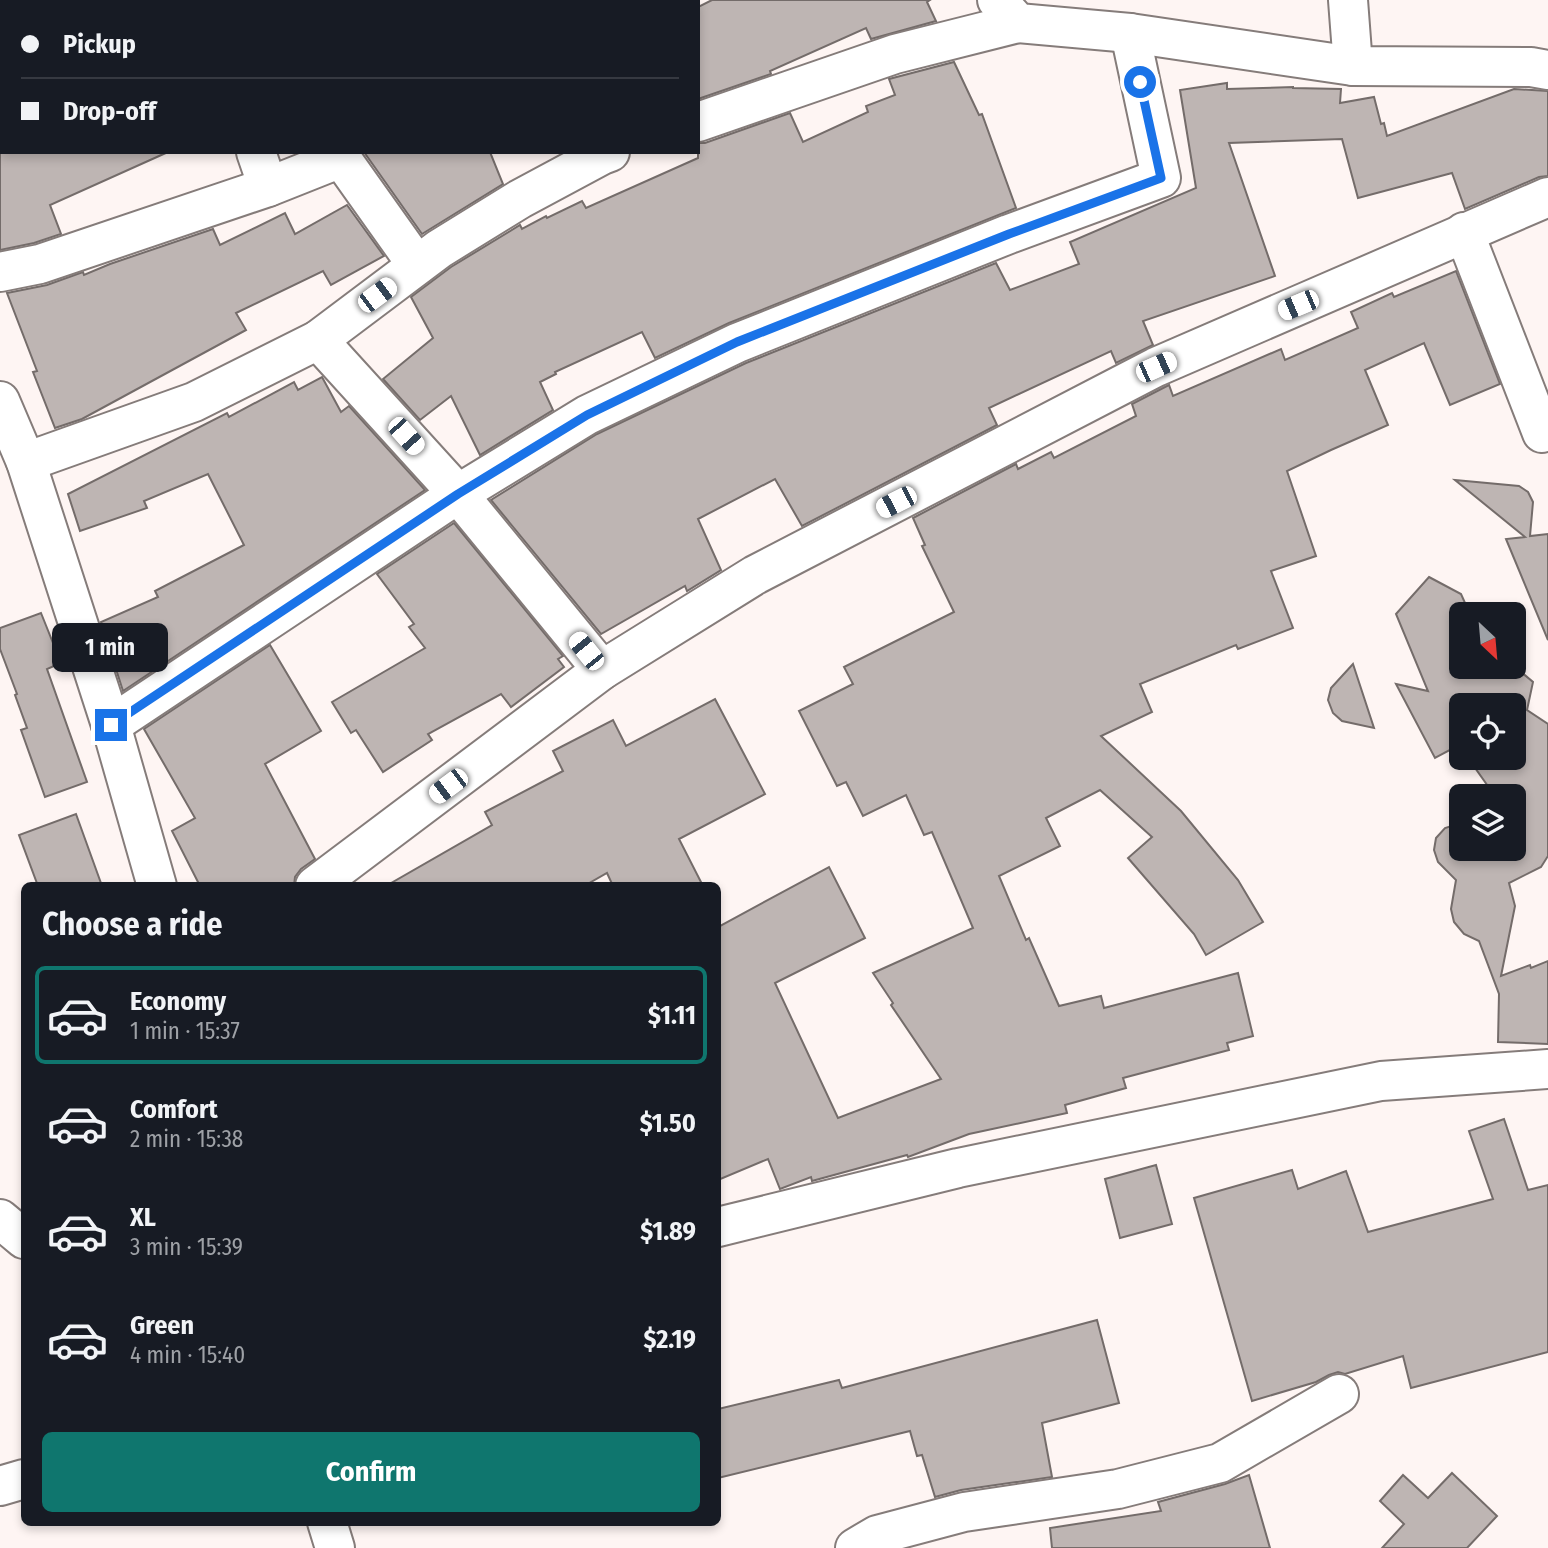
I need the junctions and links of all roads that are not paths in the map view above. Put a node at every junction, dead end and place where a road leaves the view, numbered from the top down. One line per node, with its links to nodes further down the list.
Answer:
1 (1348, 0): 4 (street)
2 (1008, 11): 3 (street); 6 (street)
3 (1130, 33): 4 (street); 17 (street)
4 (1353, 66): 5 (street)
5 (1548, 70)
6 (700, 121)
7 (606, 154): 11 (street)
8 (262, 170): 11 (street); 12 (street)
9 (1548, 197): 10 (street)
10 (1464, 232): 15 (street); 18 (street)
11 (417, 265): 13 (street)
12 (0, 272)
13 (318, 340): 16 (street); 17 (street)
14 (0, 401): 16 (street)
15 (1546, 436)
16 (26, 462): 19 (street)
17 (458, 494): 18 (street); 19 (street)
18 (602, 670): 21 (street)
19 (111, 725): 20 (street)
20 (156, 882)
21 (320, 882)
22 (1548, 1069): 24 (street)
23 (0, 1219): 25 (street)
24 (721, 1226)
25 (21, 1236)
26 (1339, 1394): 31 (street)
27 (21, 1480): 28 (street)
28 (0, 1486)
29 (328, 1526): 30 (street)
30 (335, 1548)
31 (855, 1548)

